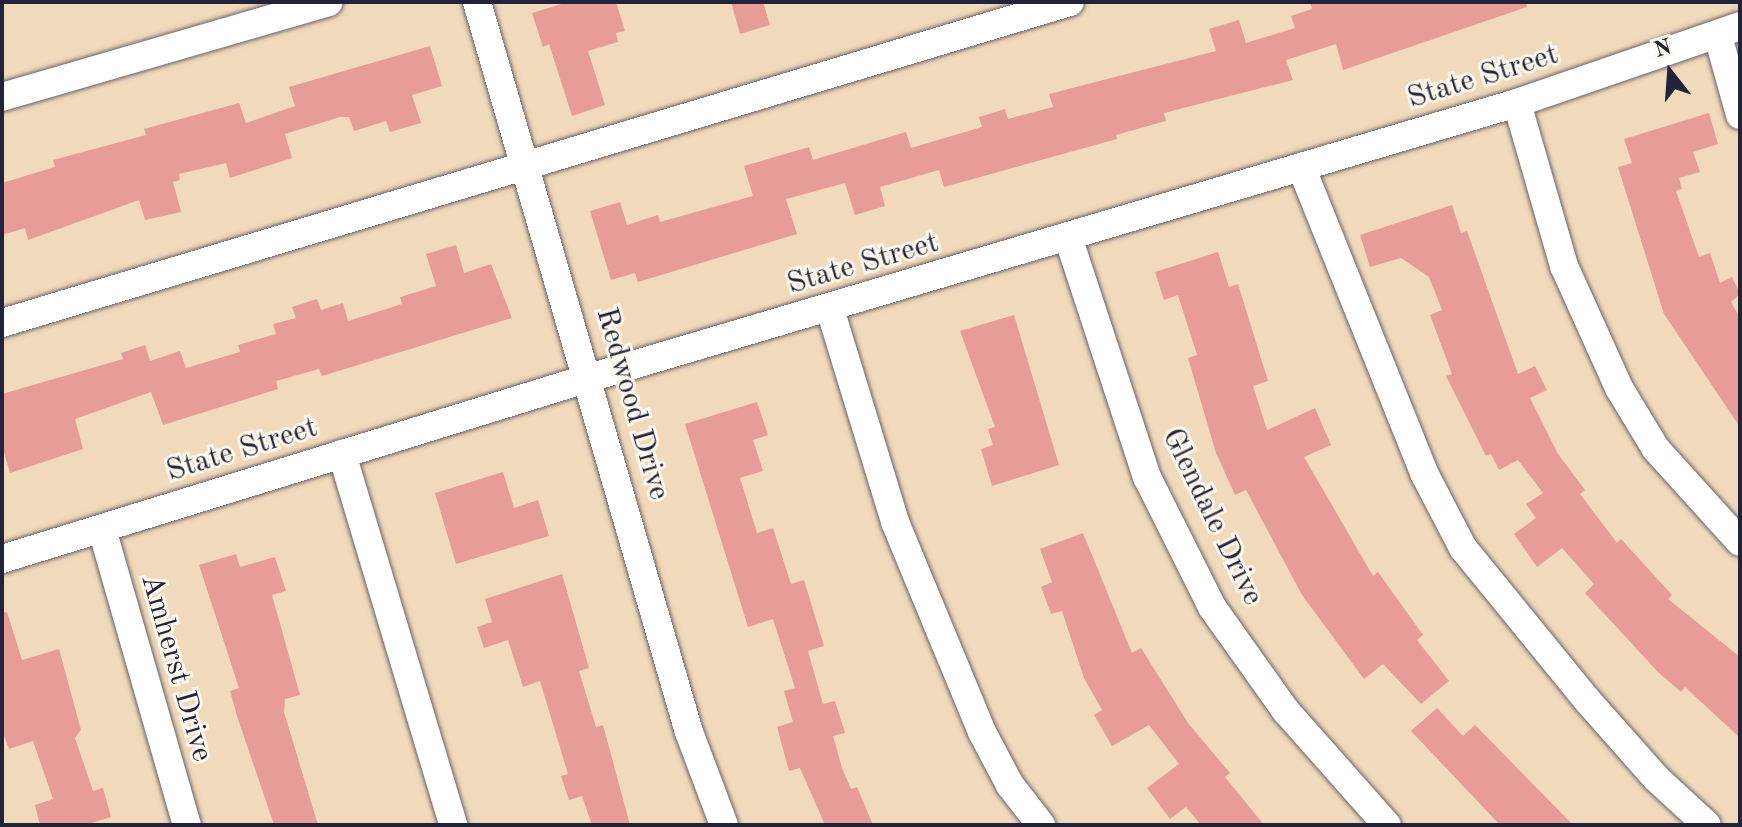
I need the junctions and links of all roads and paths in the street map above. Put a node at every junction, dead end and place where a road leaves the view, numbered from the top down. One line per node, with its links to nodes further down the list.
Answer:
1 (328, 2): 5 (street)
2 (477, 2): 8 (street, Redwood Drive)
3 (1070, 2): 8 (street)
4 (1729, 31): 6 (street, State Street); 7 (street)
5 (2, 97)
6 (1517, 103): 9 (street, State Street); 16 (street)
7 (1740, 115)
8 (526, 166): 12 (street); 13 (street, Redwood Drive)
9 (1302, 169): 10 (street, State Street); 23 (street)
10 (1069, 240): 11 (street, State Street); 22 (street, Glendale Drive)
11 (830, 309): 13 (street, State Street); 21 (street)
12 (2, 323)
13 (589, 378): 14 (street, State Street); 20 (street, Redwood Drive)
14 (342, 454): 15 (street, State Street); 19 (street)
15 (102, 529): 17 (street, State Street); 18 (street, Amherst Drive)
16 (1740, 542)
17 (2, 559)
18 (187, 825)
19 (453, 825)
20 (724, 825)
21 (1041, 825)
22 (1387, 825)
23 (1707, 825)

